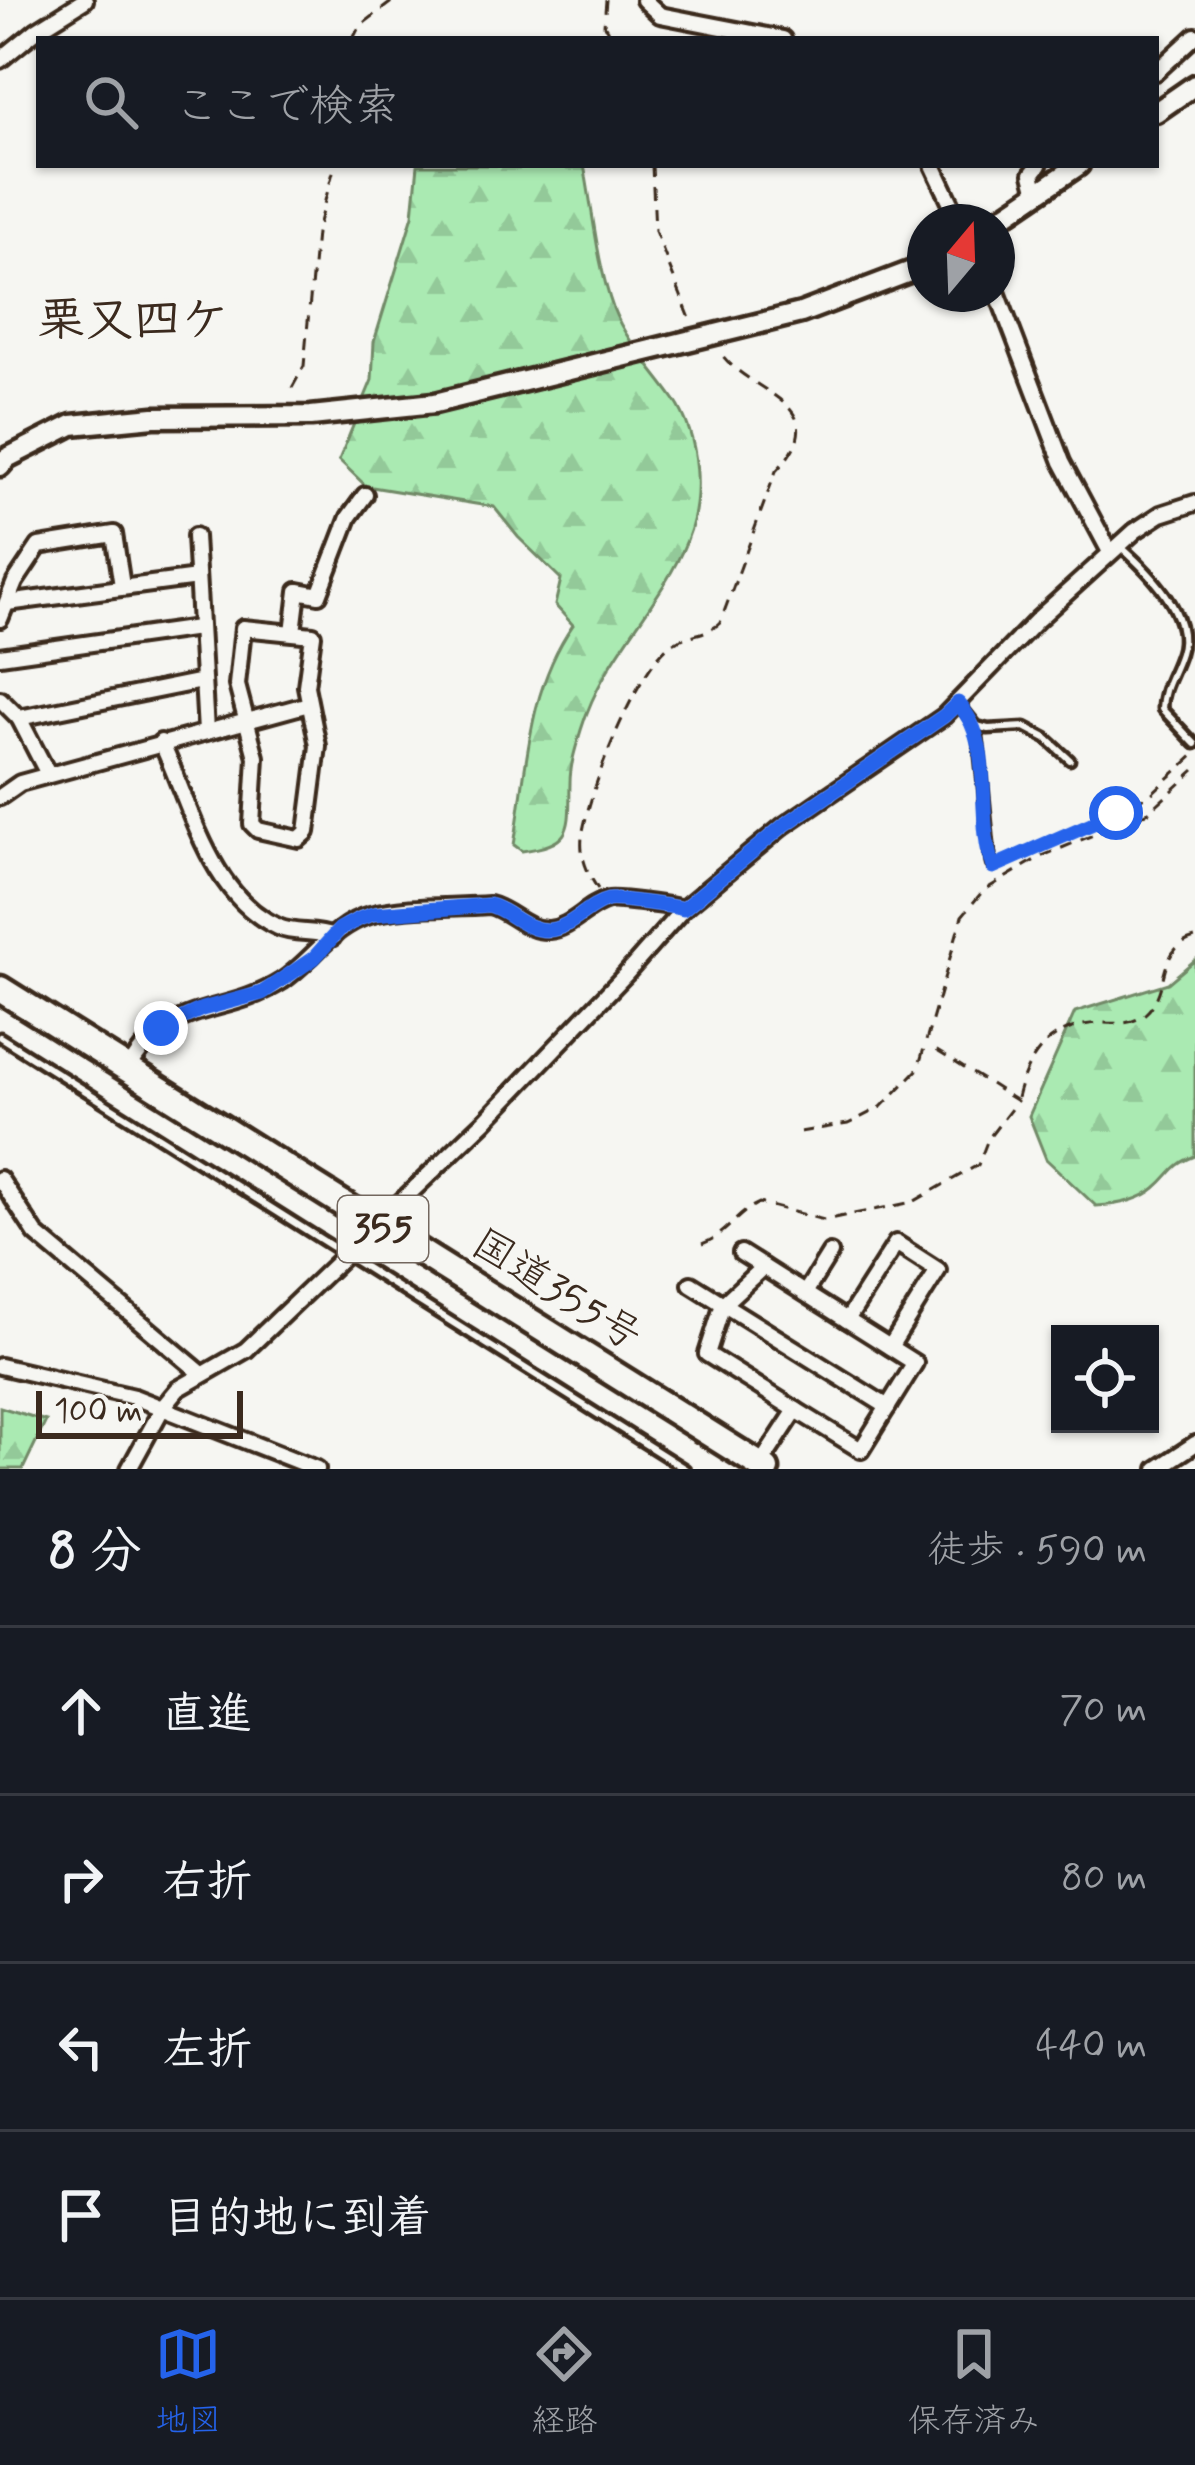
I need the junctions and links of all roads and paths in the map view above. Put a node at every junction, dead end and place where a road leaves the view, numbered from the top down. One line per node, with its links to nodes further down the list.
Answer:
1 (85, 0): 9 (street)
2 (394, 0): 5 (path)
3 (606, 0): 6 (path)
4 (644, 0): 7 (street)
5 (354, 36)
6 (611, 36)
7 (768, 36)
8 (1195, 36): 10 (street)
9 (0, 60)
10 (1159, 69)
11 (1195, 85): 12 (street)
12 (1159, 110)
13 (334, 168): 24 (path)
14 (652, 168): 23 (path)
15 (934, 168): 19 (street)
16 (1037, 168): 18 (street)
17 (1074, 168): 18 (street)
18 (1037, 193): 20 (street)
19 (951, 204)
20 (1015, 208)
21 (907, 273): 23 (street)
22 (1005, 312): 29 (street)
23 (698, 340): 25 (street); 53 (path)
24 (292, 388)
25 (0, 466)
26 (364, 495): 35 (street)
27 (1195, 503): 29 (street)
28 (195, 536): 30 (street)
29 (1114, 548): 39 (street); 46 (lane)
30 (197, 578): 31 (street); 34 (street)
31 (122, 586): 32 (street); 32 (street)
32 (7, 603): 33 (street)
33 (0, 619)
34 (199, 628): 36 (street); 37 (street)
35 (293, 632): 40 (street); 42 (street)
36 (0, 656)
37 (202, 681): 41 (street); 44 (street)
38 (0, 699): 41 (street)
39 (958, 703): 43 (lane); 54 (street)
40 (309, 704): 42 (street); 42 (street)
41 (19, 718): 50 (street)
42 (248, 722): 44 (street)
43 (976, 726): 48 (lane); 52 (lane)
44 (206, 732): 45 (street)
45 (160, 742): 50 (street); 55 (street)
46 (1195, 744)
47 (1195, 754): 52 (path)
48 (1070, 760)
49 (1195, 770): 59 (path)
50 (48, 774): 51 (street)
51 (0, 797)
52 (991, 864)
53 (606, 900): 54 (street); 55 (street)
54 (683, 909): 64 (street)
55 (332, 937): 60 (street)
56 (1195, 938): 61 (path)
57 (0, 988): 60 (highway, 国道355号 / 355)
58 (0, 1037): 66 (lane)
59 (928, 1045): 61 (path); 62 (path)
60 (128, 1070): 64 (highway, 国道355号 / 355)
61 (1017, 1101): 65 (path)
62 (800, 1132)
63 (2, 1187): 76 (street)
64 (374, 1223): 66 (street); 81 (highway, 国道355号 / 355)
65 (702, 1244)
66 (345, 1251): 76 (street); 84 (lane)
67 (741, 1253): 69 (street)
68 (830, 1253): 71 (street)
69 (763, 1267): 71 (street); 72 (street)
70 (691, 1284): 72 (street)
71 (805, 1293): 73 (street)
72 (723, 1304): 78 (street); 79 (street)
73 (847, 1320): 74 (street); 74 (street)
74 (890, 1347): 78 (street)
75 (0, 1366): 77 (street)
76 (201, 1373): 77 (street)
77 (164, 1407): 82 (street); 83 (street)
78 (888, 1407): 79 (street)
79 (796, 1409): 81 (street)
80 (1195, 1444): 85 (street)
81 (763, 1467)
82 (129, 1469)
83 (317, 1469)
84 (685, 1469)
85 (1157, 1469)

